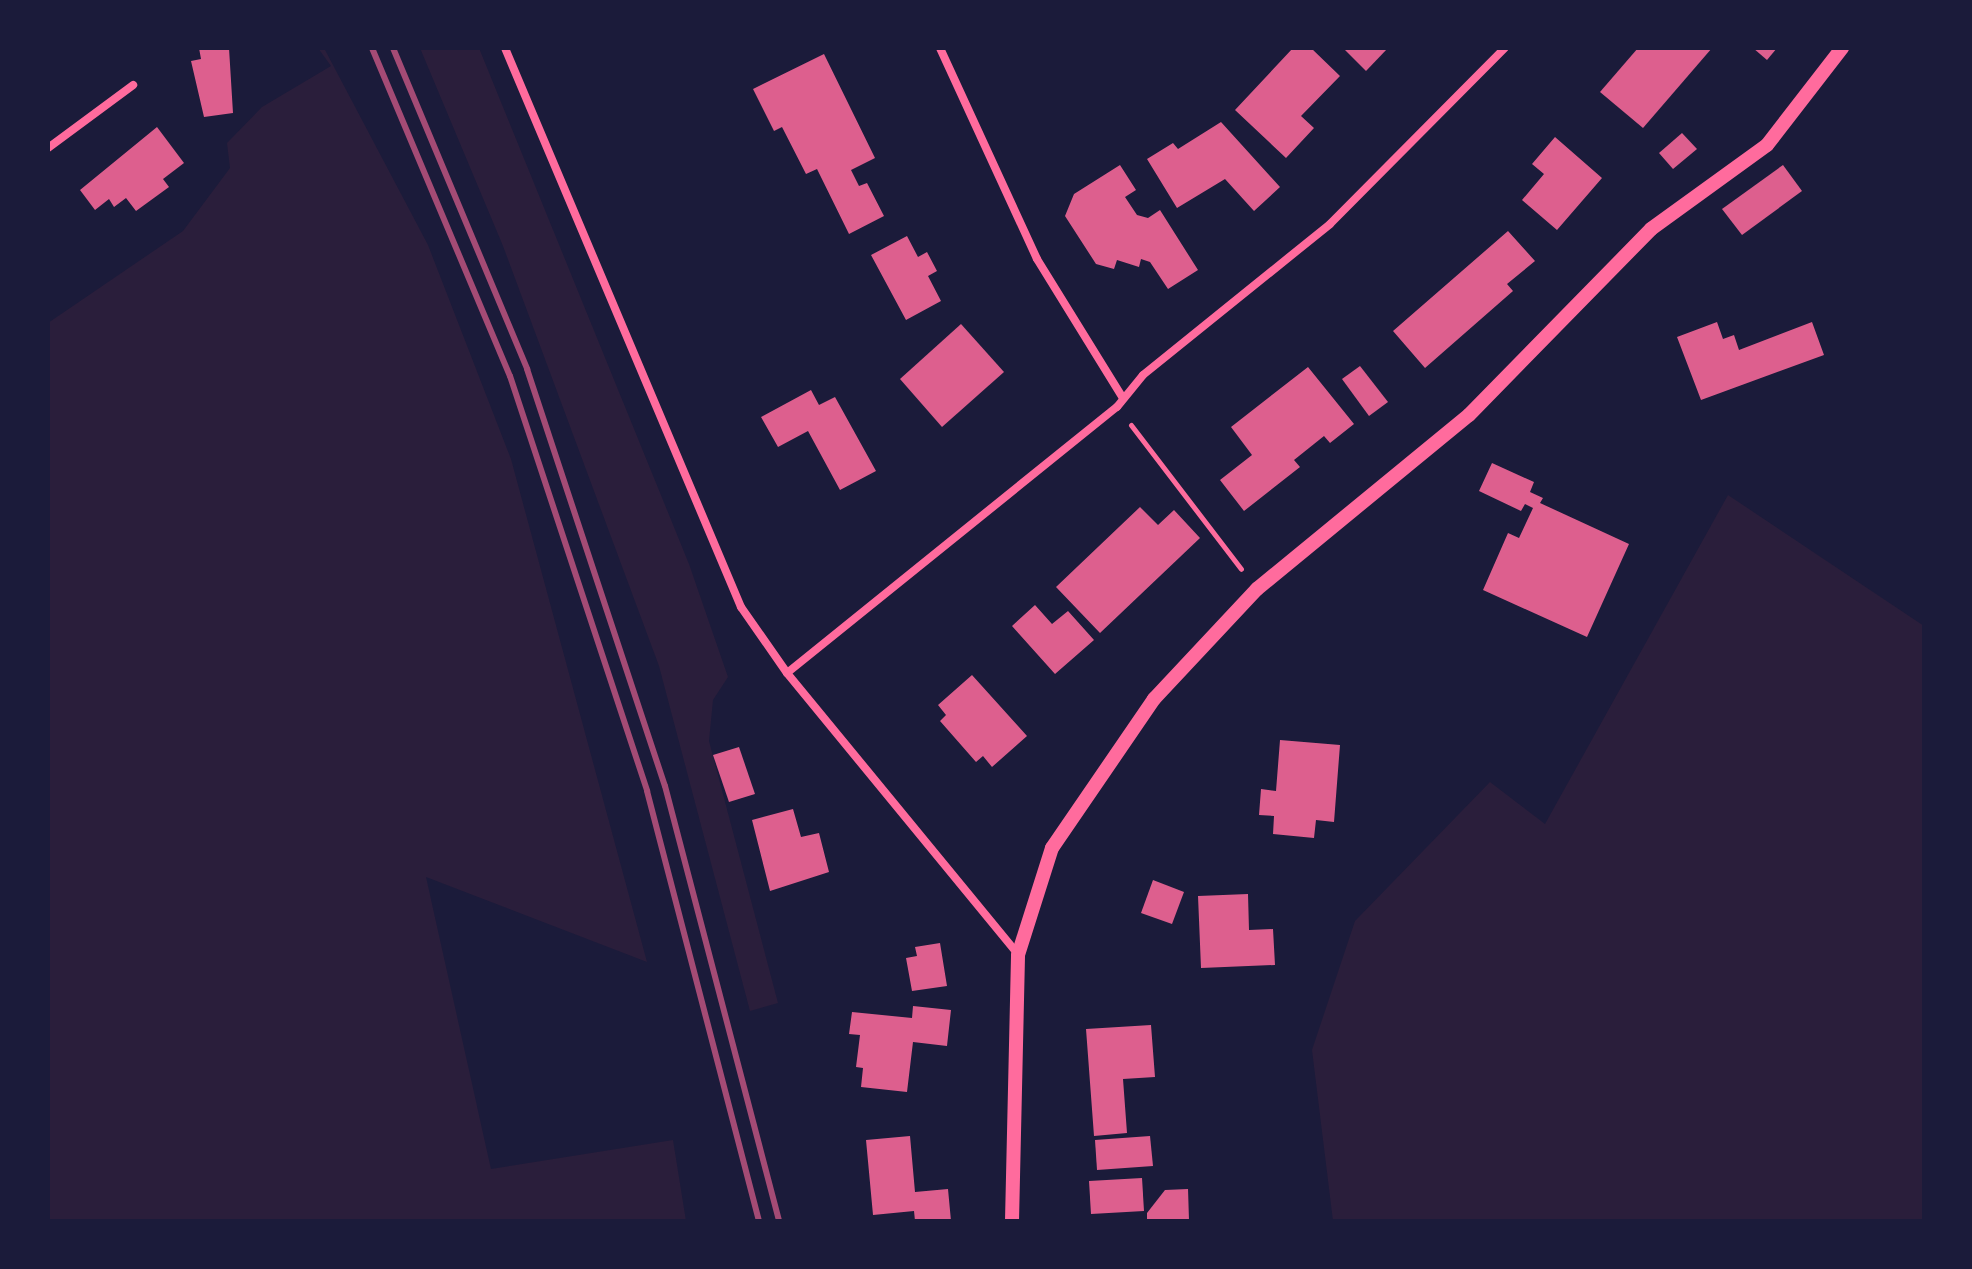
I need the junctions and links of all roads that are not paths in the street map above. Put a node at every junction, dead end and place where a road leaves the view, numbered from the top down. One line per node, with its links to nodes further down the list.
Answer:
1 (505, 48): 8 (street)
2 (940, 48): 7 (street)
3 (1505, 48): 7 (street)
4 (1842, 48): 9 (street)
5 (133, 85): 6 (street)
6 (48, 148)
7 (1123, 398): 8 (street)
8 (787, 673): 9 (street)
9 (1018, 955): 10 (street)
10 (1012, 1221)

